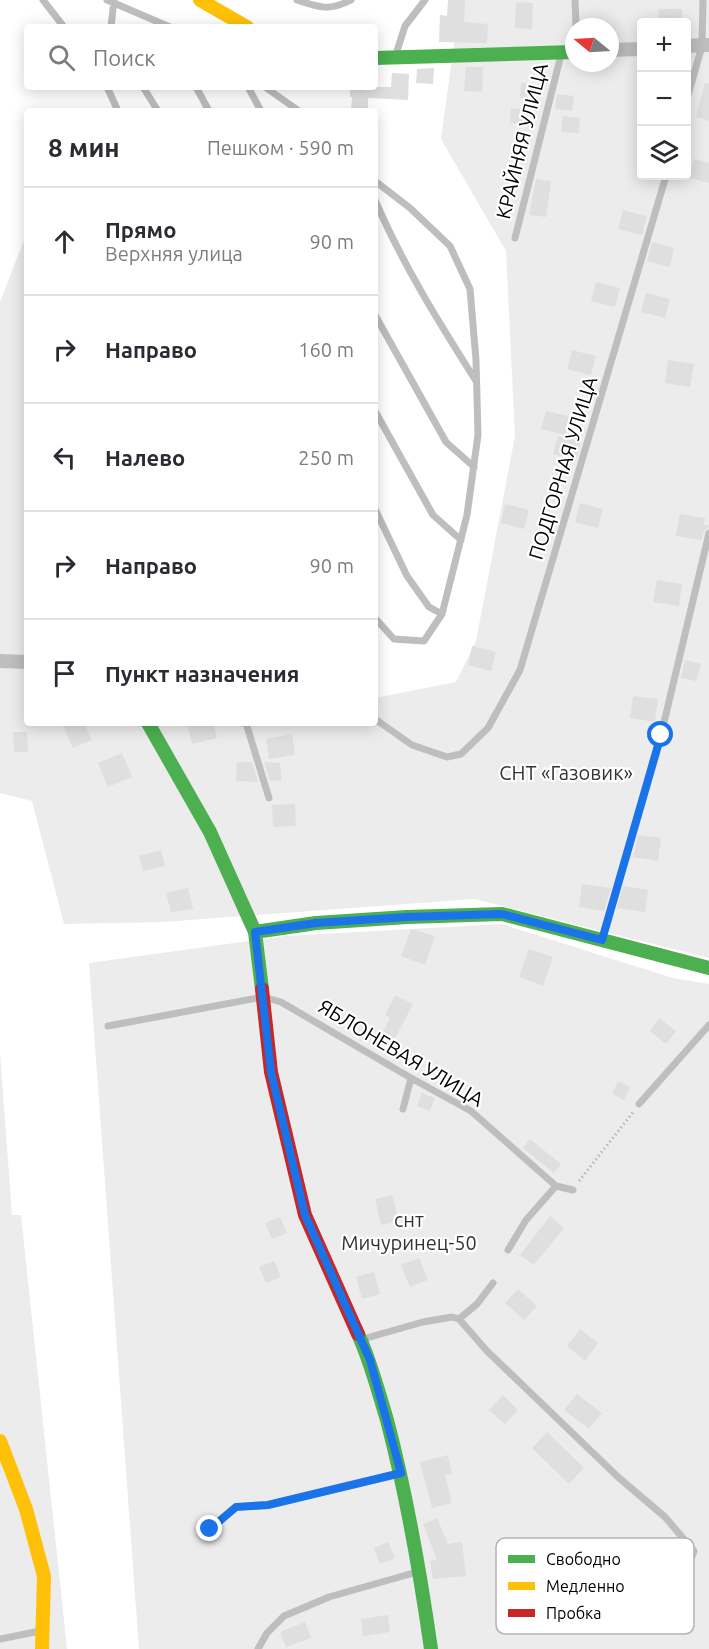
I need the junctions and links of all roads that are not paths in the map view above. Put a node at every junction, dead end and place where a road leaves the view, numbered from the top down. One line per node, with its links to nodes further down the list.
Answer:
1 (43, 0): 11 (lane)
2 (200, 0): 14 (street)
3 (297, 0): 9 (lane)
4 (351, 0): 9 (lane)
5 (425, 0): 20 (lane)
6 (575, 0): 10 (lane)
7 (703, 0): 15 (lane)
8 (111, 1): 12 (lane); 13 (lane)
9 (326, 3)
10 (576, 18)
11 (62, 24)
12 (111, 24)
13 (163, 24)
14 (242, 24)
15 (706, 45): 16 (street); 28 (lane)
16 (691, 46)
17 (637, 49): 18 (street)
18 (619, 50)
19 (565, 52): 20 (street)
20 (395, 56): 21 (street)
21 (378, 58)
22 (565, 63): 37 (lane, КРАЙНЯЯ УЛИЦА)
23 (108, 90): 29 (lane)
24 (145, 90): 30 (lane)
25 (198, 90): 31 (lane)
26 (250, 90): 32 (lane)
27 (269, 90): 33 (lane)
28 (691, 90)
29 (117, 108)
30 (156, 108)
31 (207, 108)
32 (259, 108)
33 (295, 108)
34 (665, 180): 49 (lane, ПОДГОРНАЯ УЛИЦА)
35 (378, 183): 39 (lane)
36 (378, 207): 39 (lane)
37 (515, 238)
38 (378, 320): 41 (lane)
39 (476, 381): 41 (lane)
40 (378, 416): 44 (lane)
41 (474, 467): 44 (lane)
42 (378, 515): 45 (lane)
43 (709, 533): 54 (lane)
44 (461, 540): 45 (lane)
45 (442, 614): 46 (lane)
46 (378, 621)
47 (0, 661): 48 (street)
48 (24, 662)
49 (378, 721)
50 (150, 726): 53 (street)
51 (247, 726): 52 (lane)
52 (269, 798)
53 (255, 932): 54 (street); 56 (street)
54 (602, 940): 55 (street)
55 (709, 968)
56 (263, 997): 58 (lane); 59 (lane, ЯБЛОНЕВАЯ УЛИЦА); 67 (street)
57 (709, 1025): 60 (lane)
58 (108, 1026)
59 (411, 1078): 61 (lane); 62 (lane, ЯБЛОНЕВАЯ УЛИЦА)
60 (639, 1104)
61 (403, 1109)
62 (556, 1186): 63 (lane, ЯБЛОНЕВАЯ УЛИЦА); 64 (lane)
63 (573, 1190)
64 (508, 1250)
65 (493, 1283): 66 (lane)
66 (459, 1319): 67 (lane); 71 (lane)
67 (360, 1340): 69 (street)
68 (0, 1441): 73 (street)
69 (401, 1473): 70 (lane); 72 (street)
70 (210, 1529)
71 (683, 1538)
72 (420, 1572): 76 (lane); 77 (street)
73 (43, 1631): 74 (lane); 75 (street)
74 (0, 1639)
75 (42, 1649)
76 (258, 1649)
77 (431, 1649)

